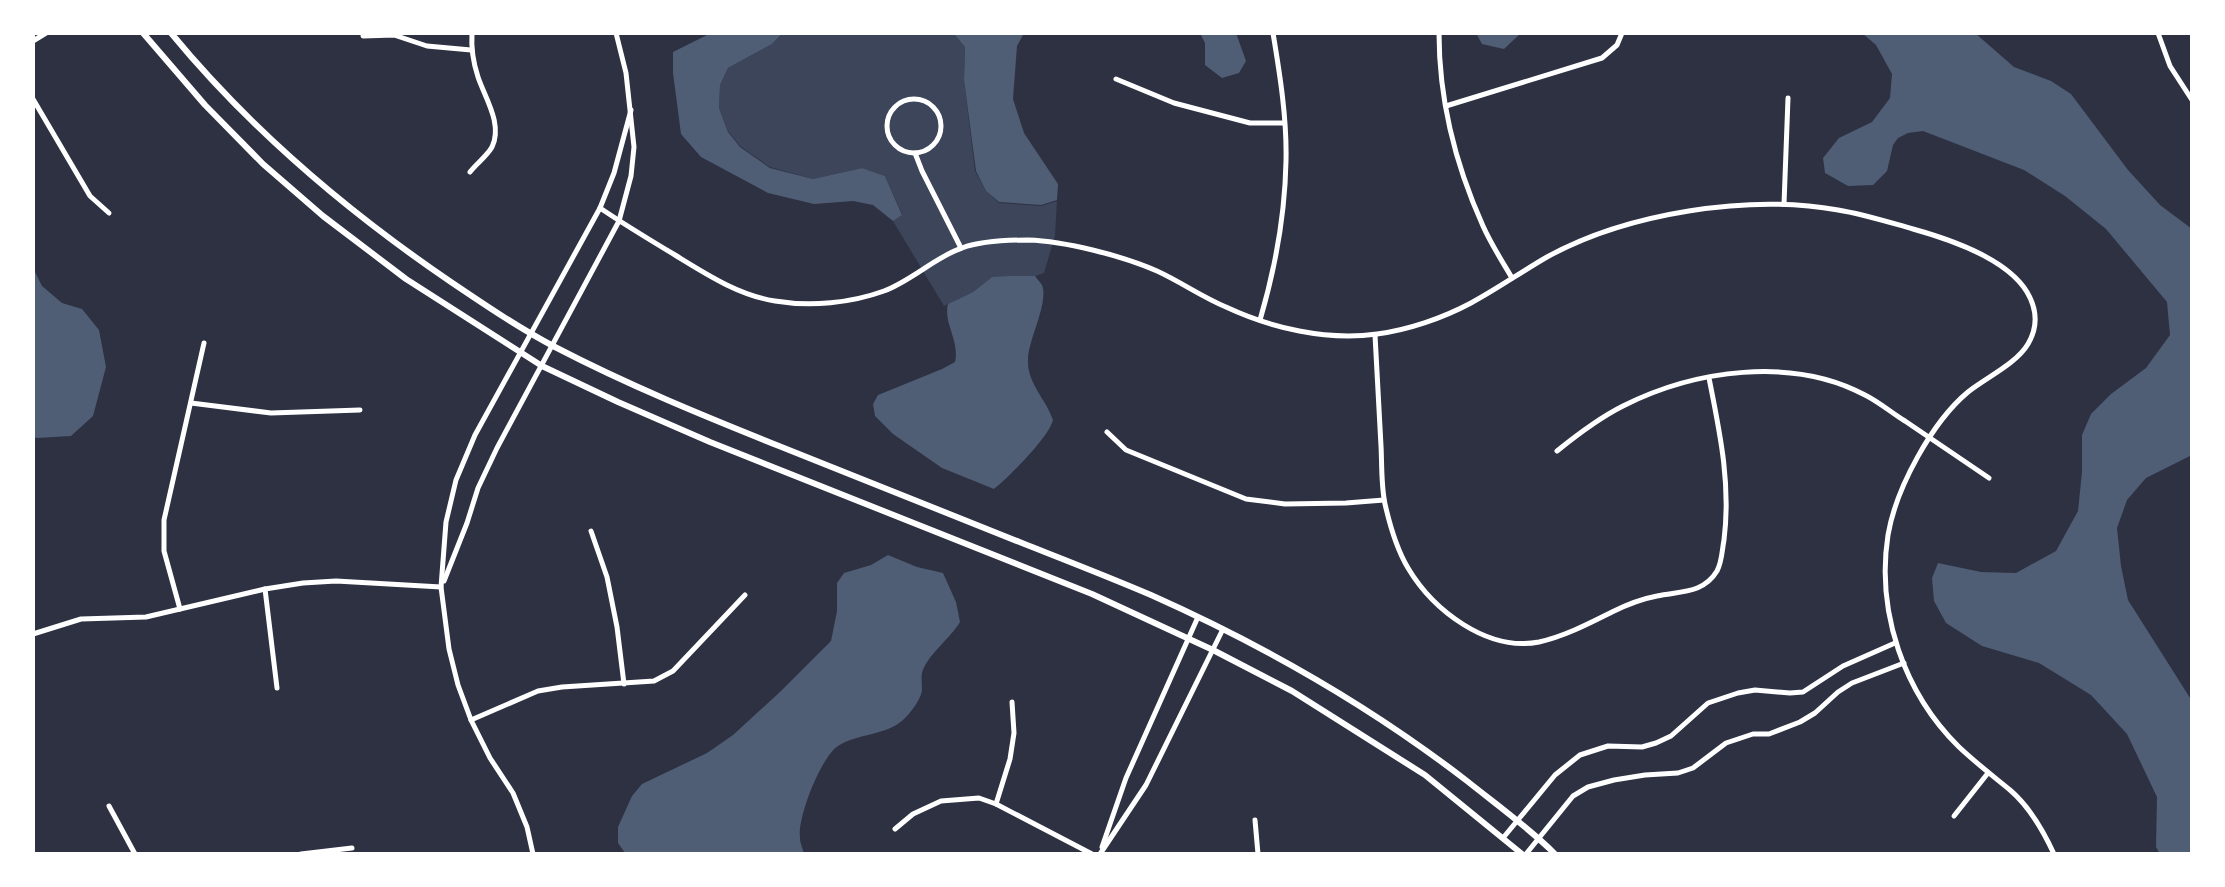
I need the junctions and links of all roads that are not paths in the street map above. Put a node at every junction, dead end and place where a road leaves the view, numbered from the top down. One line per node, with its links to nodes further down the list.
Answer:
1 (46, 33): 12 (street)
2 (144, 33): 34 (street)
3 (171, 33): 30 (street)
4 (472, 33): 13 (street)
5 (628, 33): 10 (street)
6 (1273, 33): 20 (street)
7 (1440, 33): 18 (street)
8 (1622, 33): 18 (street)
9 (2158, 33): 17 (street)
10 (617, 35): 19 (street)
11 (363, 36): 13 (street)
12 (33, 41)
13 (471, 50): 22 (street)
14 (1116, 79): 20 (street)
15 (1788, 98): 23 (street)
16 (33, 99): 25 (street)
17 (2192, 100)
18 (1446, 106): 28 (street)
19 (631, 110): 24 (street); 26 (street)
20 (1284, 124): 29 (street)
21 (915, 153): 21 (street); 27 (street)
22 (470, 172)
23 (1784, 204): 28 (street); 40 (street)
24 (600, 208): 26 (street); 30 (street)
25 (109, 213)
26 (619, 221): 27 (street); 33 (street)
27 (961, 248): 29 (street)
28 (1512, 278): 31 (street)
29 (1261, 320): 31 (street)
30 (530, 333): 33 (street); 34 (street)
31 (1375, 335): 43 (street)
32 (204, 343): 37 (street)
33 (552, 346): 35 (street); 49 (street)
34 (519, 352): 35 (street); 45 (street)
35 (542, 366): 45 (street); 52 (street)
36 (1709, 378): 40 (street); 41 (street); 43 (street)
37 (191, 403): 38 (street); 48 (street)
38 (360, 410)
39 (1107, 432): 43 (street)
40 (1930, 438): 42 (street); 53 (street)
41 (1558, 451)
42 (1989, 478)
43 (1384, 500)
44 (591, 531): 56 (street)
45 (441, 587): 46 (street); 59 (street)
46 (265, 589): 48 (street); 57 (street)
47 (745, 595): 56 (street)
48 (180, 609): 51 (street)
49 (1198, 617): 50 (street); 52 (street)
50 (1223, 629): 54 (street); 65 (street)
51 (33, 634)
52 (1189, 638): 54 (street); 74 (street)
53 (1895, 643): 55 (street); 65 (street)
54 (1213, 650): 68 (street); 74 (street)
55 (1904, 663): 60 (street); 67 (street)
56 (624, 684): 59 (street)
57 (277, 688)
58 (1012, 702): 61 (street)
59 (471, 720): 72 (street)
60 (1988, 773): 63 (street); 78 (street)
61 (996, 804): 66 (street); 73 (street)
62 (108, 806): 70 (street)
63 (1954, 816)
64 (1255, 820): 75 (street)
65 (1518, 821): 67 (street); 68 (street)
66 (895, 830)
67 (1538, 837): 76 (street); 77 (street)
68 (1503, 838): 76 (street)
69 (352, 848): 71 (street)
70 (135, 854)
71 (301, 854)
72 (533, 854)
73 (1092, 854)
74 (1100, 854)
75 (1258, 854)
76 (1524, 854)
77 (1555, 854)
78 (2053, 854)

